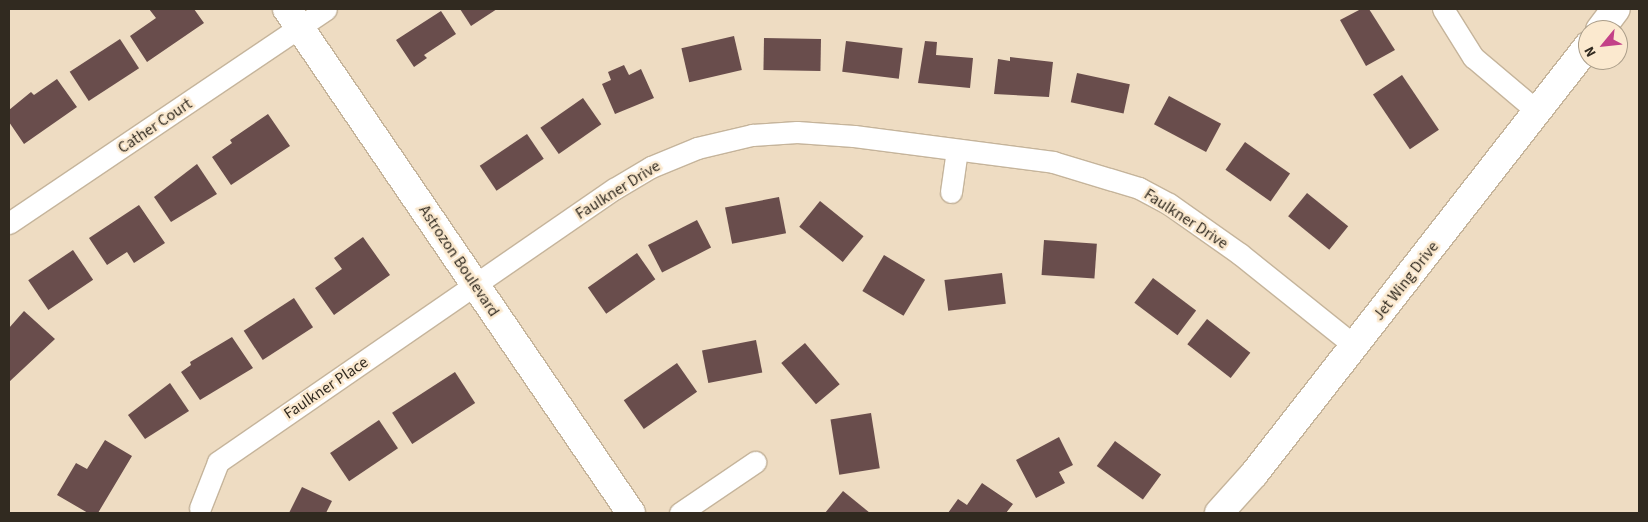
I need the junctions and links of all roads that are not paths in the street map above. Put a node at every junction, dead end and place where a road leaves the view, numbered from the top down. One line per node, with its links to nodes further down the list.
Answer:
1 (326, 9): 4 (street, Cather Court)
2 (1443, 9): 7 (street)
3 (1616, 9): 5 (main road)
4 (293, 18): 10 (street, Cather Court); 11 (main road, Astrozon Boulevard)
5 (1608, 20)
6 (1578, 59): 7 (main road, Jet Wing Drive)
7 (1538, 112): 12 (main road, Jet Wing Drive)
8 (957, 150): 9 (street); 11 (street, Faulkner Drive); 12 (street, Faulkner Drive)
9 (951, 192)
10 (9, 223)
11 (475, 286): 14 (street, Faulkner Place); 15 (main road, Astrozon Boulevard)
12 (1356, 346): 17 (main road, Jet Wing Drive)
13 (754, 462): 16 (street)
14 (200, 508)
15 (631, 513)
16 (680, 513)
17 (1219, 513)

